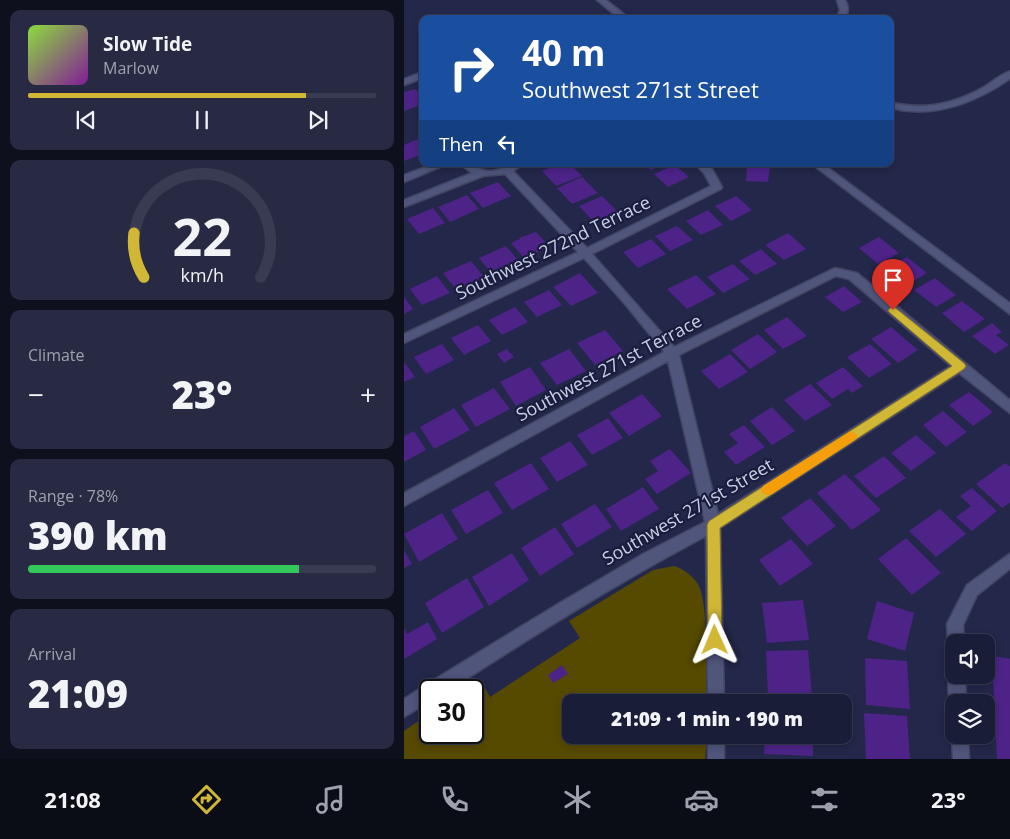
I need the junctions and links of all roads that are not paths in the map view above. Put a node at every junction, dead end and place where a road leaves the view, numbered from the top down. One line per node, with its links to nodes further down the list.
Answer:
1 (601, 0): 3 (street)
2 (841, 0): 4 (street)
3 (621, 15)
4 (843, 15)
5 (1010, 73): 7 (street)
6 (419, 78): 8 (street)
7 (1000, 80): 9 (street); 10 (street)
8 (404, 82)
9 (1010, 84)
10 (894, 106)
11 (434, 167): 18 (street)
12 (469, 167): 17 (street)
13 (512, 167): 16 (street)
14 (703, 167): 20 (street, Southwest 272nd Terrace)
15 (820, 167): 21 (street)
16 (506, 170): 17 (street); 20 (street)
17 (482, 173): 19 (street)
18 (404, 179)
19 (404, 204)
20 (585, 253): 22 (street, Southwest 272nd Terrace); 23 (street)
21 (1010, 311)
22 (404, 339)
23 (672, 353): 24 (street, Southwest 271st Terrace); 26 (street, Southwest 271st Terrace); 27 (street)
24 (960, 366): 25 (street); 27 (street, Southwest 271st Street)
25 (1010, 409)
26 (404, 500)
27 (713, 525): 30 (street, Southwest 271st Street); 31 (street)
28 (1010, 559): 29 (street)
29 (956, 634)
30 (451, 679)
31 (716, 694)
32 (419, 699): 33 (street)
33 (404, 708)
34 (716, 744): 36 (street)
35 (960, 744): 37 (street)
36 (716, 759)
37 (961, 759)

